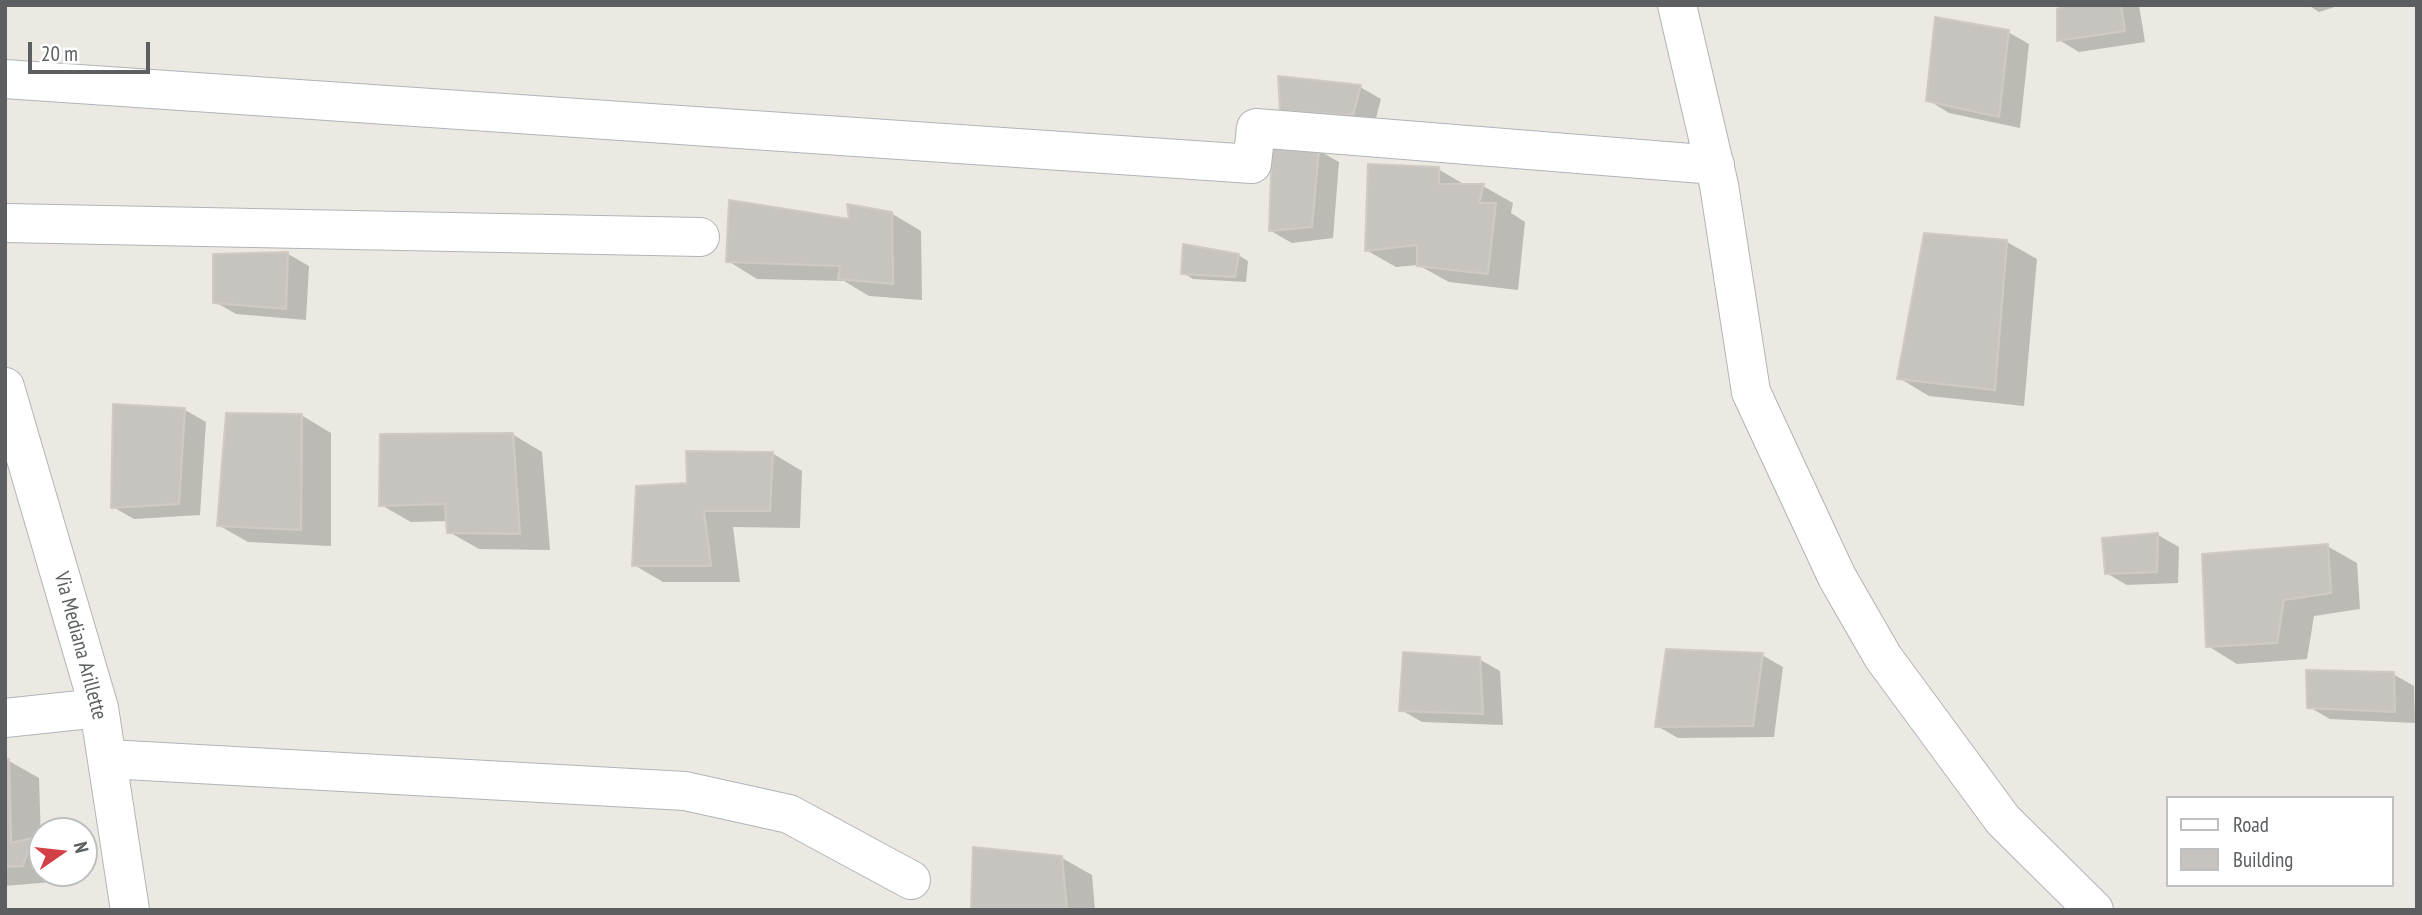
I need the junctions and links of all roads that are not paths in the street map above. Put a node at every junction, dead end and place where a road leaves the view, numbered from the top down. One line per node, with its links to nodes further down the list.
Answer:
1 (1677, 5): 3 (street)
2 (5, 79): 3 (street)
3 (1715, 165): 12 (street)
4 (5, 222): 5 (street)
5 (701, 237)
6 (5, 387): 7 (street, Via Mediana Arillette)
7 (99, 708): 8 (street); 9 (street, Via Mediana Arillette)
8 (5, 718)
9 (108, 760): 10 (street); 11 (street, Via Mediana Arillette)
10 (911, 880)
11 (130, 910)
12 (2094, 910)

